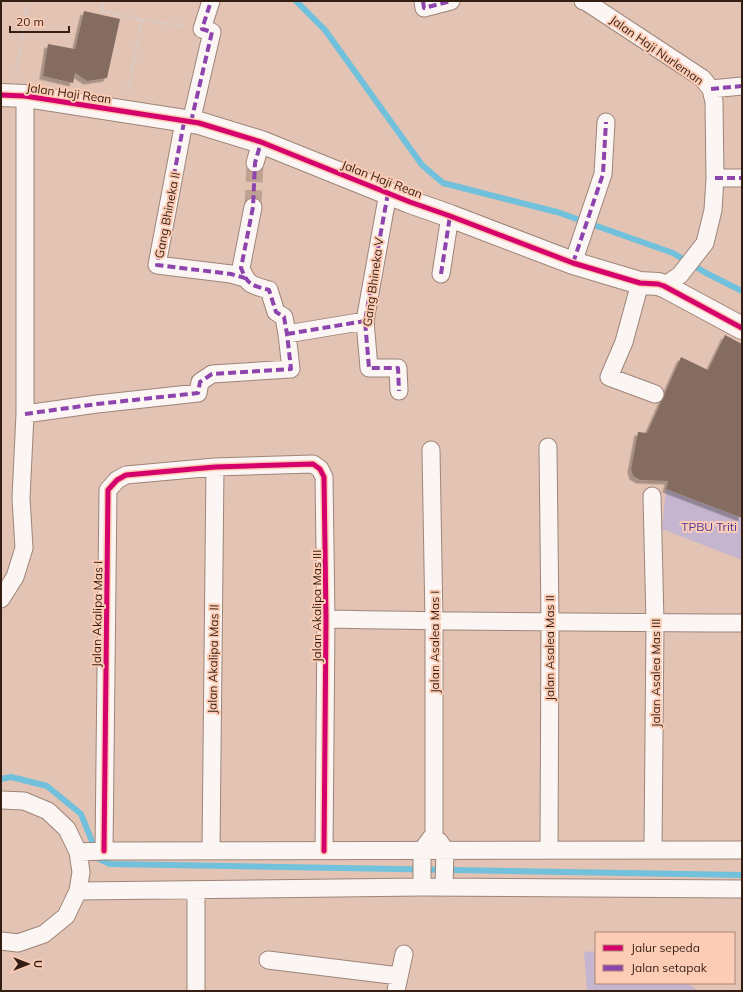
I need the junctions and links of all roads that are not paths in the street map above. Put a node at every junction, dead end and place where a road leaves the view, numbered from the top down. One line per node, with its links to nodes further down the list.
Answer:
1 (211, 1): 8 (street, Gang Bhineka II)
2 (423, 1): 3 (street)
3 (451, 1)
4 (584, 1): 6 (street, Jalan Haji Nurleman)
5 (742, 86): 6 (street)
6 (711, 89): 12 (street, Jalan Haji Nurleman)
7 (13, 95): 8 (street, Jalan Haji Rean); 27 (street)
8 (188, 122): 10 (street, Jalan Haji Rean); 19 (street, Gang Bhineka II)
9 (606, 122): 17 (street)
10 (261, 142): 11 (street); 14 (street, Jalan Haji Rean)
11 (255, 163)
12 (715, 178): 13 (street); 20 (street, Jalan Haji Nurleman)
13 (742, 178)
14 (388, 193): 16 (street, Jalan Haji Rean); 22 (street, Gang Bhineka V)
15 (253, 207): 19 (street)
16 (450, 216): 17 (street, Jalan Haji Rean); 18 (street)
17 (573, 263): 21 (street, Jalan Haji Rean)
18 (442, 274)
19 (245, 278): 24 (street, Gang Bhineka II)
20 (672, 281): 21 (street, Jalan Haji Rean); 23 (street, Jalan Haji Rean)
21 (640, 283): 26 (street)
22 (365, 321): 24 (street); 25 (street, Gang Bhineka V)
23 (742, 328)
24 (288, 334): 27 (street, Gang Bhineka II)
25 (399, 391)
26 (655, 394)
27 (25, 414): 32 (street)
28 (548, 446): 34 (street, Jalan Asalea Mas II)
29 (431, 450): 35 (street, Jalan Asalea Mas I)
30 (215, 467): 33 (street, Jalan Akalipa Mas III); 45 (street, Jalan Akalipa Mas I); 46 (street, Jalan Akalipa Mas II)
31 (652, 496): 36 (street, Jalan Asalea Mas III)
32 (1, 599)
33 (326, 619): 35 (street); 47 (street, Jalan Akalipa Mas III)
34 (550, 621): 35 (street); 36 (street); 42 (street, Jalan Asalea Mas II)
35 (434, 622): 39 (street, Jalan Asalea Mas I)
36 (655, 622): 37 (street); 43 (street, Jalan Asalea Mas III)
37 (742, 623)
38 (1, 800): 48 (street)
39 (434, 834): 40 (street); 41 (street)
40 (422, 850): 41 (street); 47 (street); 49 (street)
41 (445, 850): 42 (street); 50 (street)
42 (548, 850): 43 (street)
43 (653, 850): 44 (street)
44 (742, 850)
45 (104, 851): 46 (street); 48 (street)
46 (211, 851): 47 (street)
47 (324, 851)
48 (78, 852): 53 (street)
49 (422, 887): 50 (street); 52 (street)
50 (444, 887): 51 (street)
51 (742, 889)
52 (196, 890): 53 (street); 58 (street)
53 (78, 891): 54 (street)
54 (1, 941)
55 (404, 954): 57 (street)
56 (268, 960): 57 (street)
57 (398, 984)
58 (196, 991)

